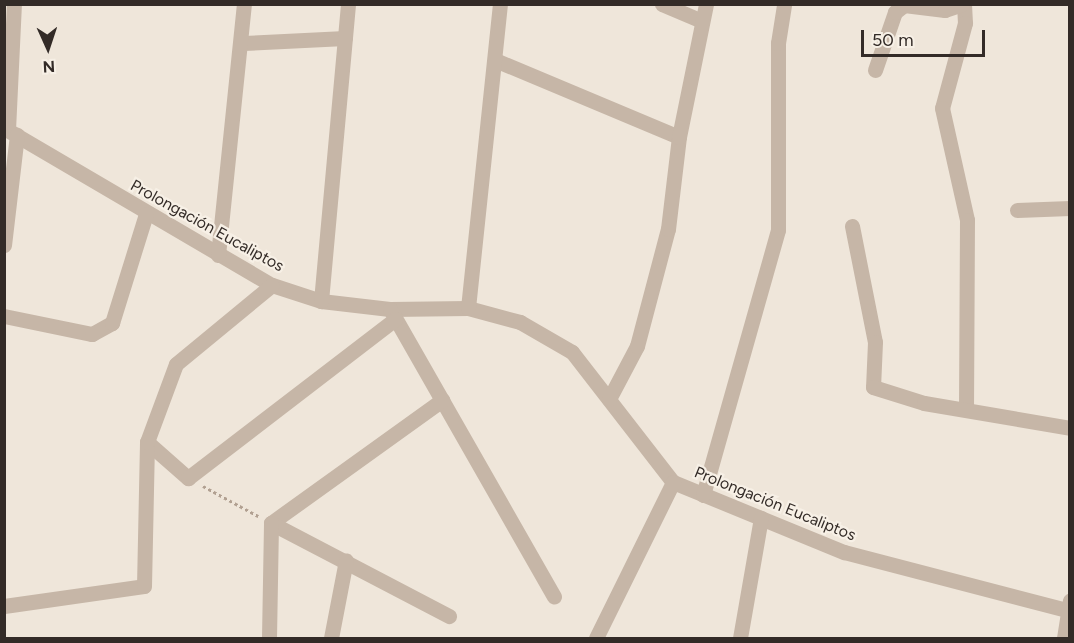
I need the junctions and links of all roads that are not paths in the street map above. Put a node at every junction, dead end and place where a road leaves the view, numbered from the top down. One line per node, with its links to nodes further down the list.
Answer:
1 (14, 4): 14 (street)
2 (244, 4): 11 (street)
3 (348, 4): 10 (street)
4 (500, 4): 12 (street)
5 (662, 4): 9 (street)
6 (706, 4): 9 (street)
7 (784, 4): 33 (street)
8 (963, 4): 13 (street); 29 (street)
9 (702, 21): 15 (street)
10 (345, 38): 11 (street); 23 (street)
11 (243, 43): 21 (street)
12 (495, 60): 15 (street); 24 (street)
13 (875, 70)
14 (10, 131): 18 (street, Prolongación Eucaliptos); 20 (street)
15 (679, 136): 27 (street)
16 (1070, 208): 17 (street)
17 (1017, 210)
18 (146, 214): 21 (street, Prolongación Eucaliptos); 26 (street)
19 (852, 226): 29 (street)
20 (4, 245)
21 (218, 255): 22 (street, Prolongación Eucaliptos)
22 (272, 285): 23 (street, Prolongación Eucaliptos); 31 (street)
23 (321, 301): 25 (street, Prolongación Eucaliptos)
24 (468, 308): 25 (street, Prolongación Eucaliptos); 27 (street, Prolongación Eucaliptos)
25 (392, 314): 28 (street); 31 (street)
26 (4, 316)
27 (609, 399): 32 (street, Prolongación Eucaliptos)
28 (442, 400): 35 (street); 37 (street)
29 (966, 407): 30 (street)
30 (1070, 428)
31 (147, 442): 38 (street)
32 (673, 482): 33 (street, Prolongación Eucaliptos); 43 (street)
33 (703, 495): 34 (street, Prolongación Eucaliptos)
34 (761, 518): 39 (street, Prolongación Eucaliptos); 44 (street)
35 (271, 523): 36 (street); 41 (street)
36 (346, 560): 40 (street); 42 (street)
37 (554, 596)
38 (4, 606)
39 (1069, 607): 45 (street)
40 (449, 616)
41 (269, 639)
42 (332, 639)
43 (596, 639)
44 (740, 639)
45 (1064, 639)

